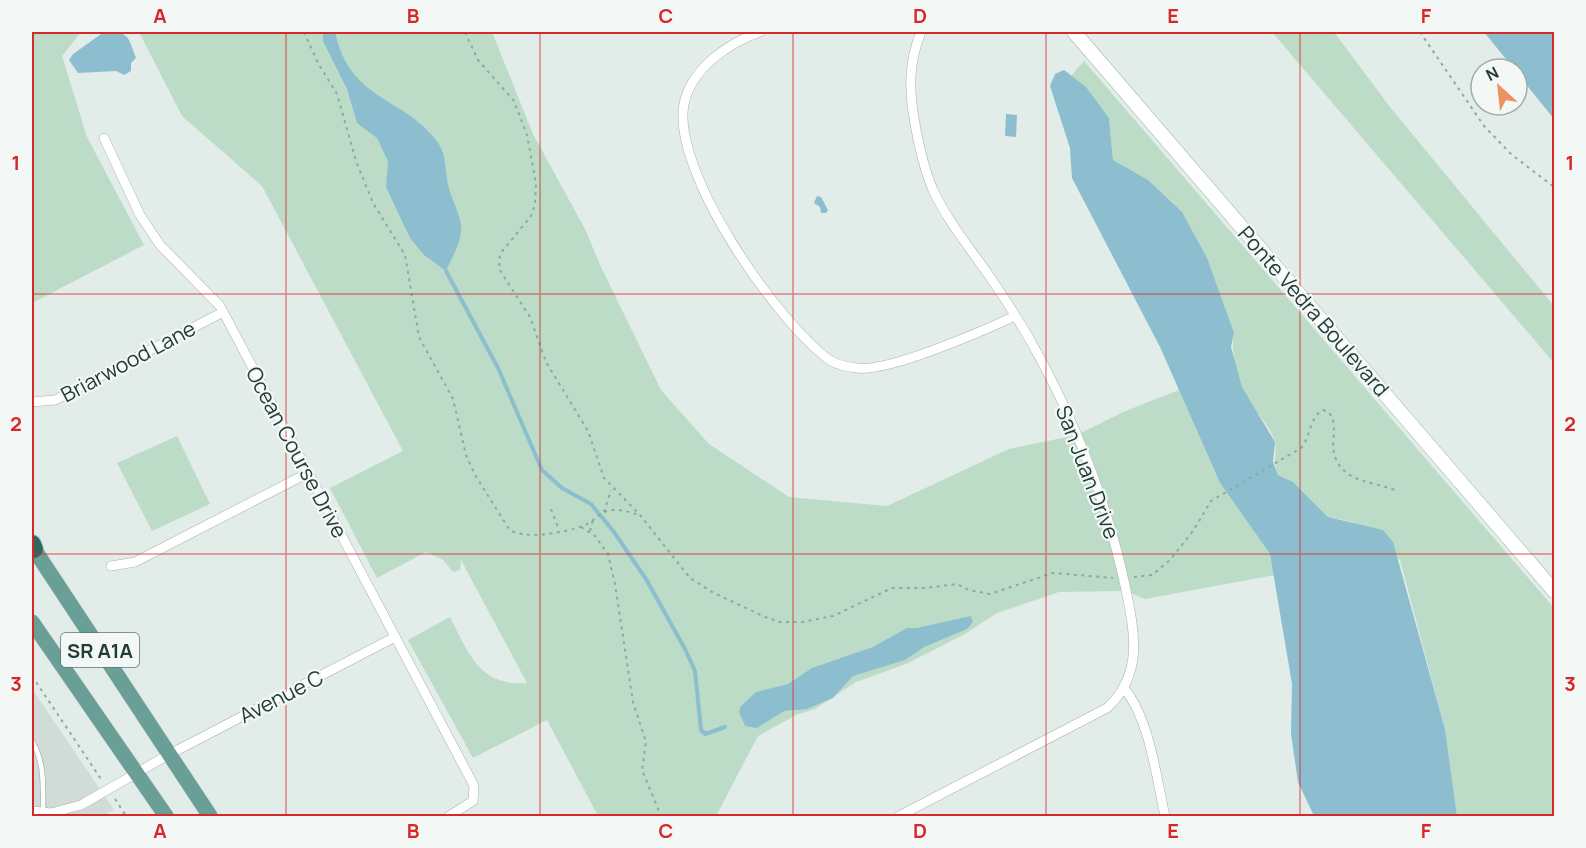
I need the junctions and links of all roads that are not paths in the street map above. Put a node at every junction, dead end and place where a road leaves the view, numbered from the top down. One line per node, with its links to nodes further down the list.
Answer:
1 (760, 32): 6 (street)
2 (921, 32): 6 (street, San Juan Drive)
3 (1074, 32): 11 (street, Ponte Vedra Boulevard)
4 (104, 138): 5 (street, Ocean Course Drive)
5 (223, 312): 7 (street, Briarwood Lane); 8 (street, Ocean Course Drive)
6 (1016, 316): 14 (street, San Juan Drive)
7 (32, 402)
8 (308, 473): 10 (street); 13 (street, Ocean Course Drive)
9 (32, 547): 16 (main road, SR A1A)
10 (111, 566)
11 (1554, 591)
12 (32, 622): 17 (main road, SR A1A)
13 (395, 637): 16 (street, Avenue C); 22 (street, Ocean Course Drive)
14 (1124, 688): 23 (street, San Juan Drive); 24 (street)
15 (32, 741): 19 (lane)
16 (168, 755): 17 (street, Avenue C); 21 (main road, SR A1A)
17 (136, 773): 19 (street, Avenue C); 20 (main road, SR A1A)
18 (32, 812): 19 (street, Avenue C)
19 (43, 815)
20 (166, 816)
21 (210, 816)
22 (449, 816)
23 (899, 816)
24 (1165, 816)

